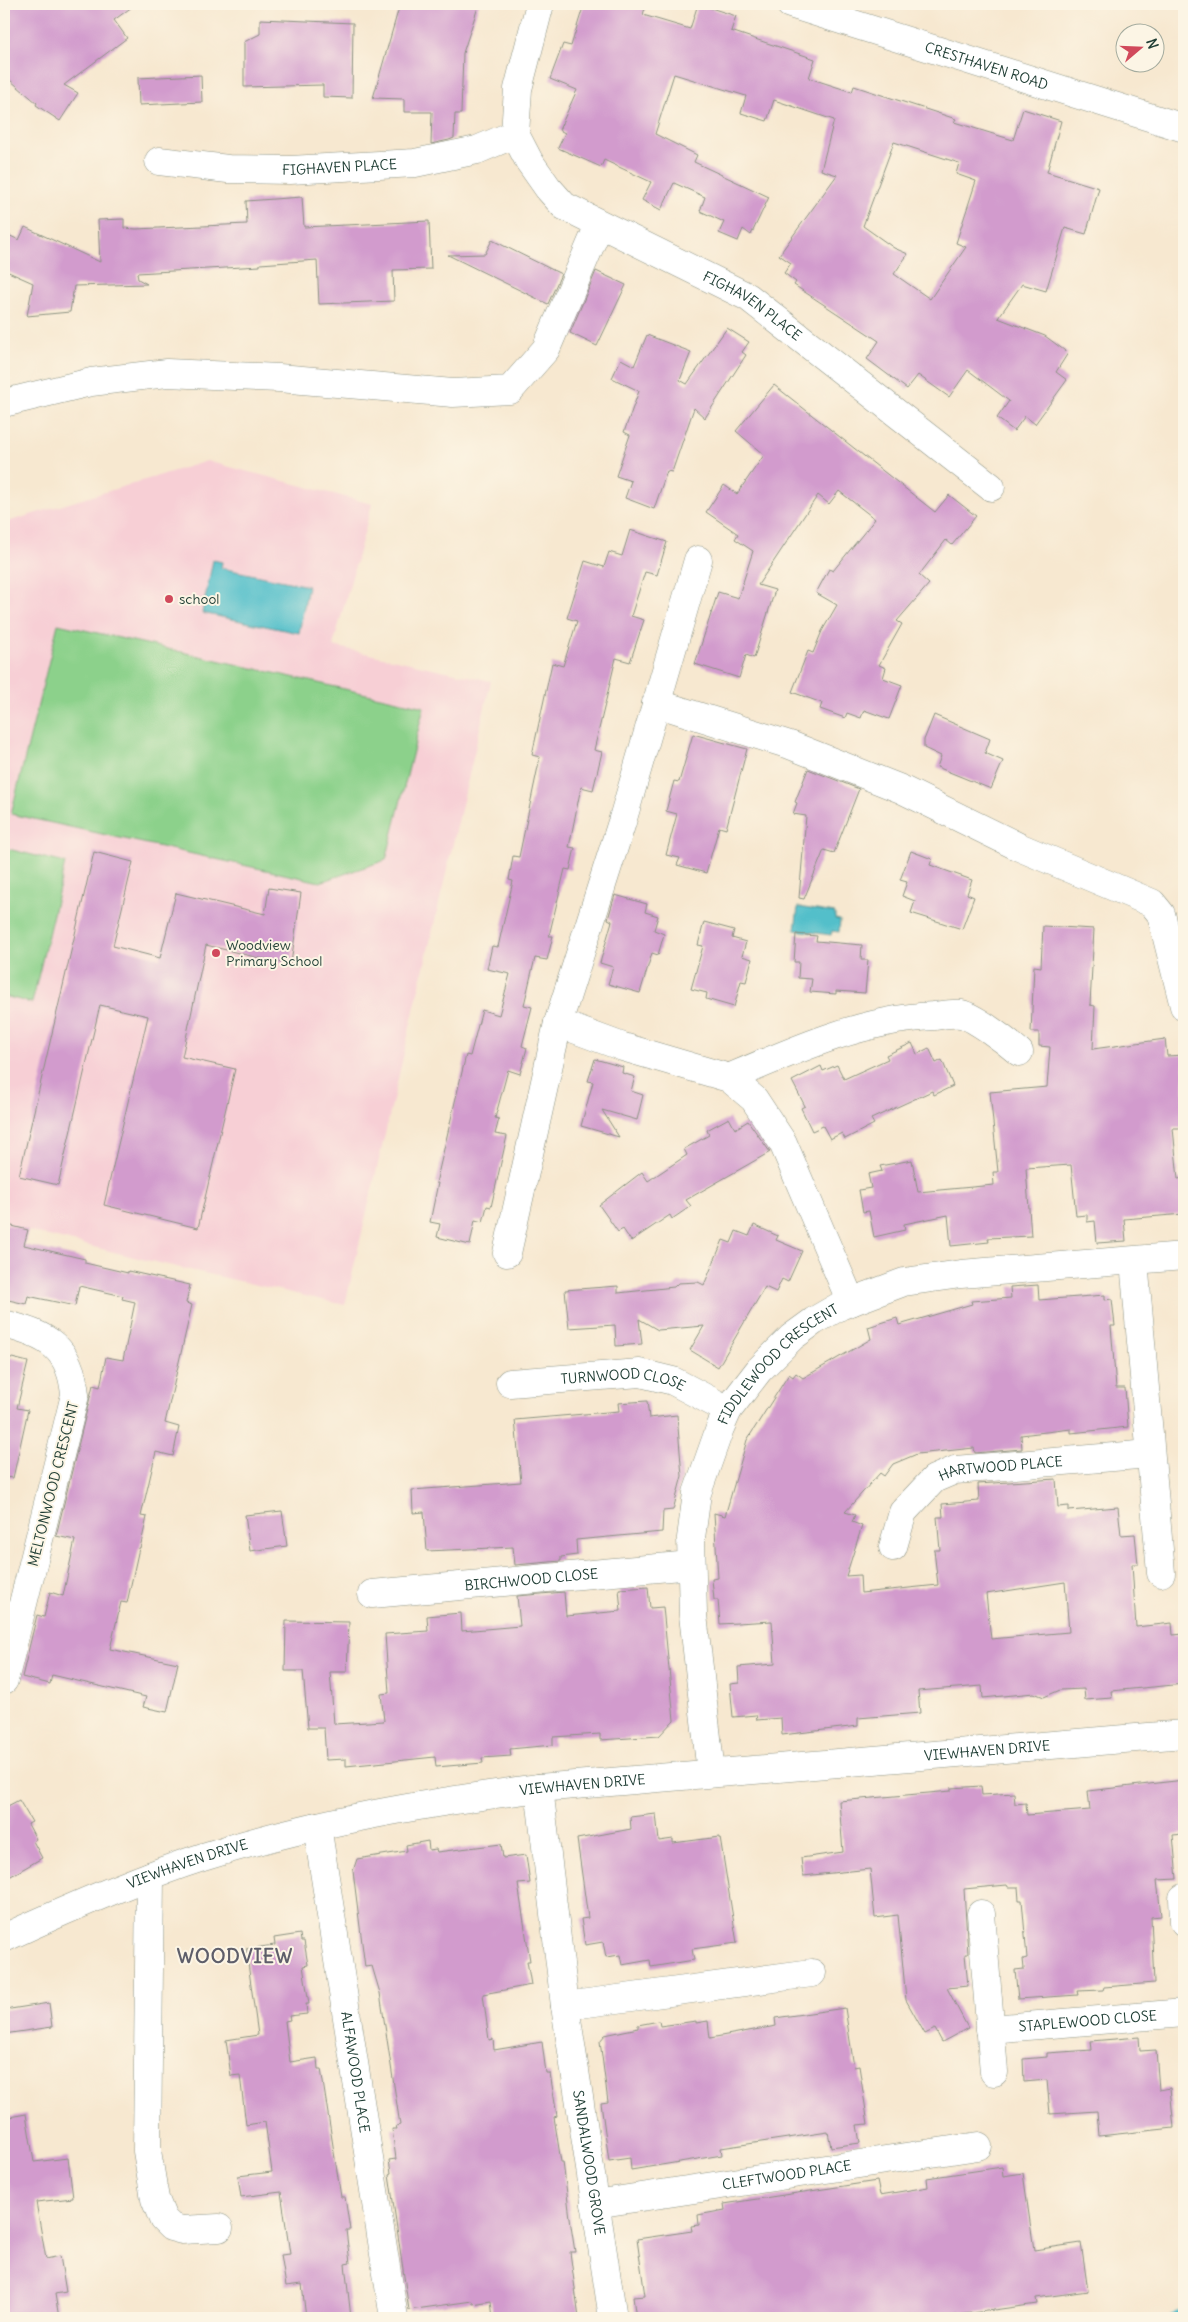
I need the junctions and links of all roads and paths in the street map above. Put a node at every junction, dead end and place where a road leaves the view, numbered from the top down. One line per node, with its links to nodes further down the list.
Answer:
1 (540, 4): 4 (street, FIGHAVEN PLACE)
2 (790, 4): 3 (street, CRESTHAVEN ROAD)
3 (1184, 128)
4 (516, 134): 5 (street, FIGHAVEN PLACE); 6 (street, FIGHAVEN PLACE)
5 (159, 161)
6 (599, 225): 7 (street); 8 (street, FIGHAVEN PLACE)
7 (4, 403)
8 (991, 488)
9 (698, 560): 10 (street)
10 (656, 703): 11 (street); 12 (street)
11 (1184, 1006)
12 (558, 1023): 14 (street); 15 (street)
13 (1019, 1052): 14 (street)
14 (729, 1078): 18 (street)
15 (507, 1253)
16 (1184, 1256): 17 (street, FIDDLEWOOD CRESCENT)
17 (1134, 1261): 18 (street, FIDDLEWOOD CRESCENT); 22 (street)
18 (851, 1302): 21 (street, FIDDLEWOOD CRESCENT)
19 (4, 1324): 27 (street, MELTONWOOD CRESCENT)
20 (510, 1383): 21 (street, TURNWOOD CLOSE)
21 (728, 1410): 24 (street, FIDDLEWOOD CRESCENT)
22 (1150, 1454): 23 (street, HARTWOOD PLACE); 25 (street)
23 (893, 1547)
24 (691, 1565): 26 (street, BIRCHWOOD CLOSE); 29 (street, FIDDLEWOOD CRESCENT)
25 (1161, 1573)
26 (372, 1594)
27 (4, 1680)
28 (1184, 1734): 29 (street, VIEWHAVEN DRIVE)
29 (711, 1773): 30 (street, VIEWHAVEN DRIVE)
30 (539, 1788): 31 (street, VIEWHAVEN DRIVE); 36 (street, SANDALWOOD GROVE)
31 (317, 1826): 32 (street, VIEWHAVEN DRIVE); 43 (street, ALFAWOOD PLACE)
32 (150, 1876): 34 (street, VIEWHAVEN DRIVE); 42 (street)
33 (982, 1914): 38 (street)
34 (4, 1938)
35 (812, 1973): 36 (street)
36 (565, 2006): 41 (street, SANDALWOOD GROVE)
37 (1184, 2013): 38 (street, STAPLEWOOD CLOSE)
38 (990, 2029): 39 (street)
39 (994, 2072)
40 (978, 2146): 41 (street, CLEFTWOOD PLACE)
41 (595, 2204): 44 (street, SANDALWOOD GROVE)
42 (219, 2228)
43 (394, 2318)
44 (613, 2318)

